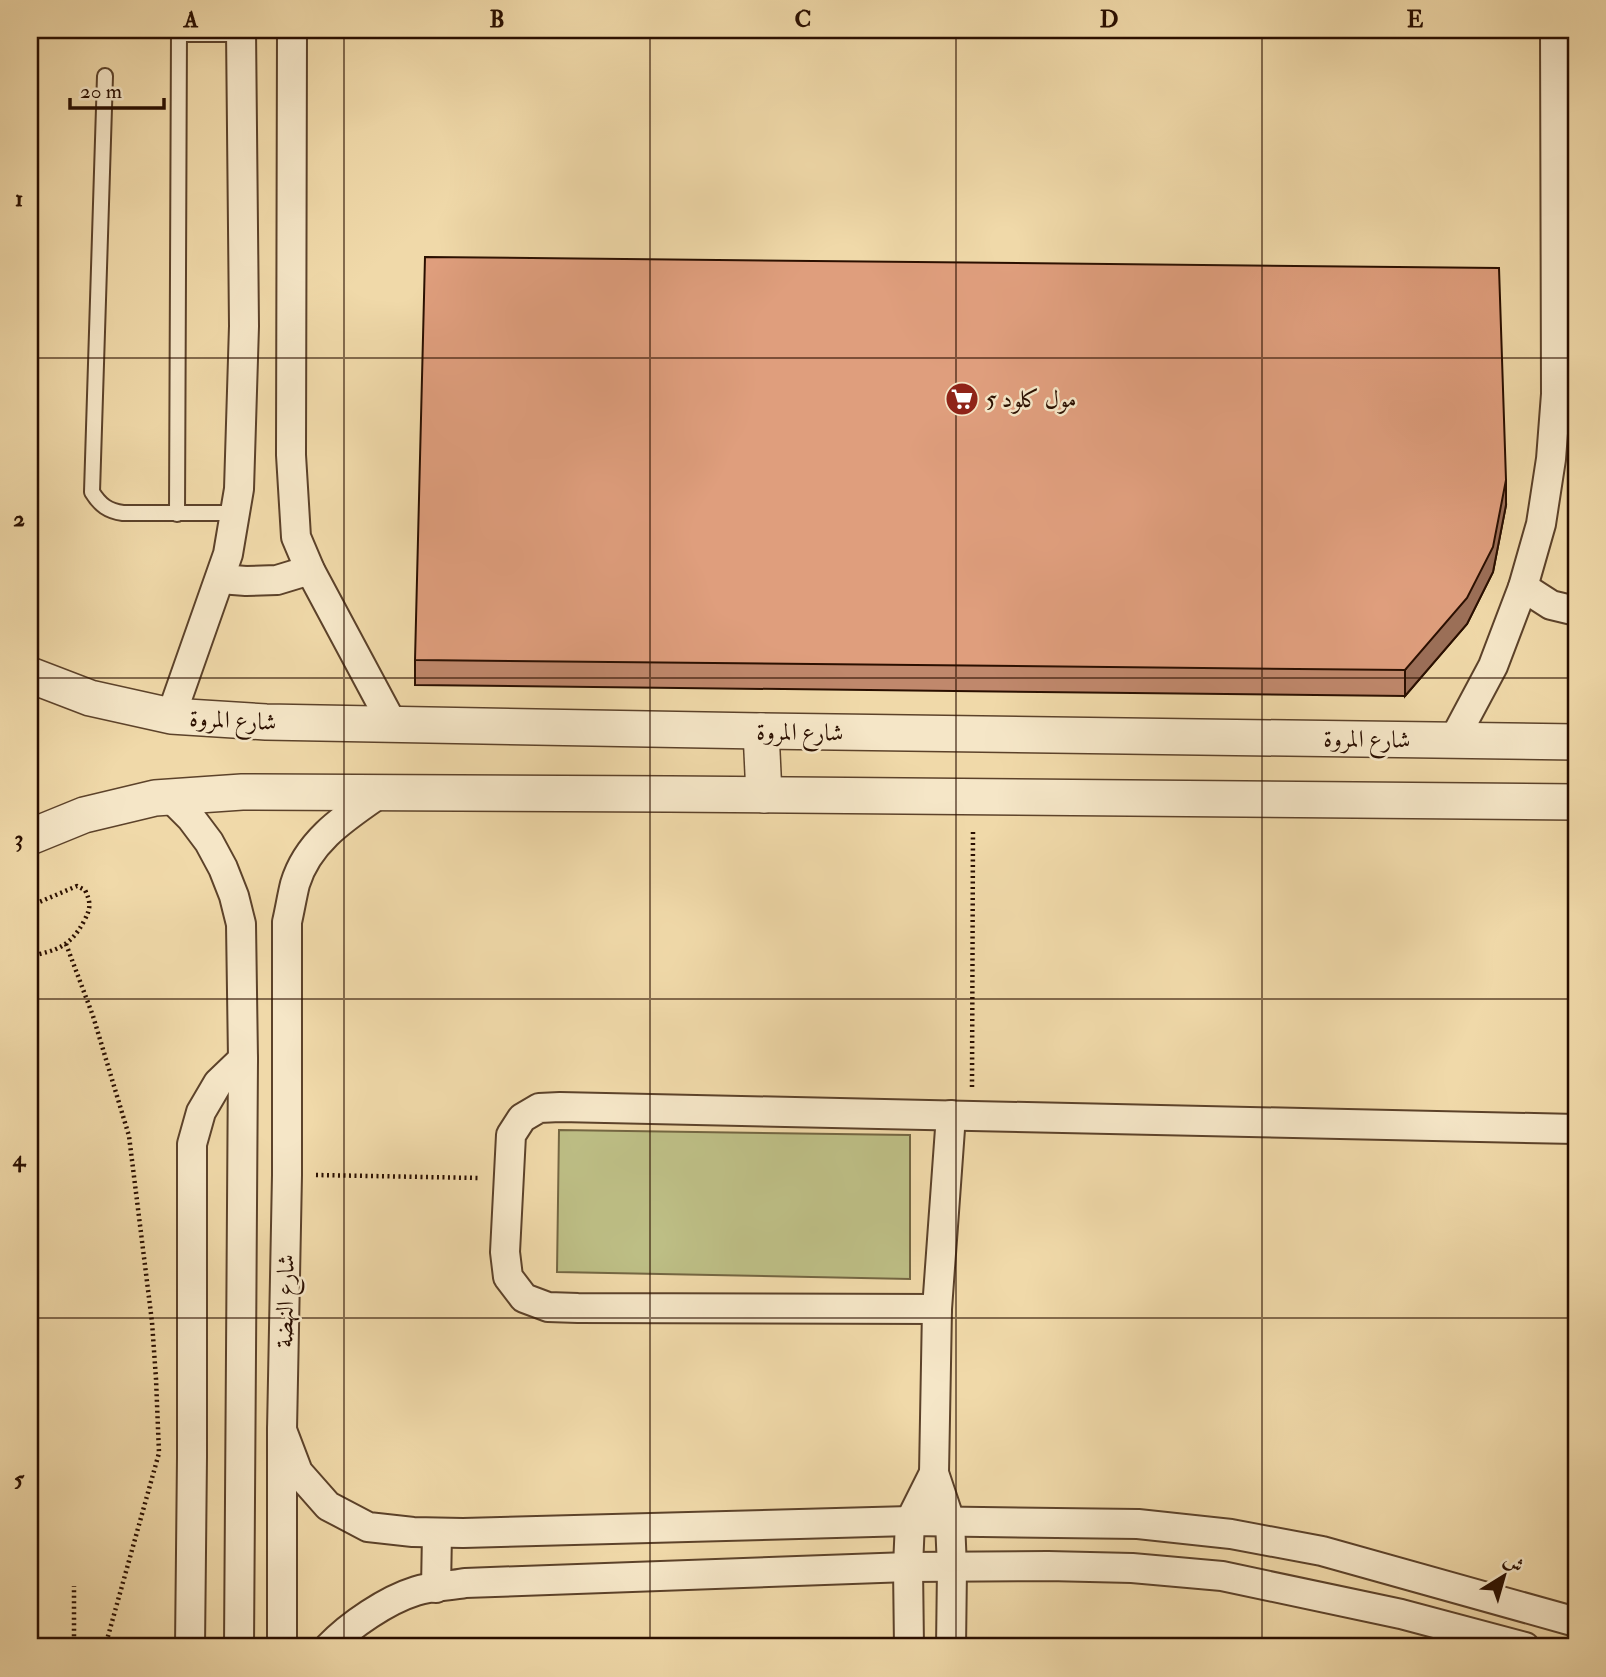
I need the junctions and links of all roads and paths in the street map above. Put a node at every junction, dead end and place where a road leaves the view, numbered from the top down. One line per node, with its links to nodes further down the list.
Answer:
1 (292, 30): 8 (street)
2 (1555, 30): 10 (street)
3 (179, 32): 4 (lane); 7 (lane)
4 (241, 32): 6 (street)
5 (105, 76): 7 (lane)
6 (235, 513): 7 (lane); 9 (street)
7 (177, 514)
8 (310, 570): 9 (street); 14 (street)
9 (220, 579): 13 (street)
10 (1523, 587): 11 (street); 16 (street)
11 (1576, 611)
12 (30, 675): 13 (street, شارع المروة)
13 (171, 716): 14 (street, شارع المروة)
14 (393, 726): 15 (street, شارع المروة)
15 (761, 731): 16 (street, شارع المروة); 19 (street)
16 (1453, 741): 17 (street, شارع المروة)
17 (1576, 742)
18 (383, 792): 19 (street); 21 (street); 26 (street, شارع النهضة)
19 (764, 795): 20 (street)
20 (973, 797): 22 (street); 30 (path)
21 (171, 798): 23 (street); 28 (street, شارع النهضة)
22 (1576, 802)
23 (30, 835)
24 (30, 906): 25 (path)
25 (66, 944): 27 (path); 46 (path)
26 (288, 955): 28 (street); 32 (street, شارع النهضة)
27 (30, 956)
28 (241, 957): 29 (street, شارع النهضة)
29 (243, 1059): 47 (street); 48 (street, شارع النهضة)
30 (961, 1115): 31 (street); 33 (street); 34 (street)
31 (1576, 1129)
32 (287, 1175): 33 (path); 35 (street, شارع النهضة)
33 (508, 1179): 34 (street)
34 (937, 1309): 36 (street)
35 (282, 1430): 39 (street); 49 (street, شارع النهضة)
36 (934, 1473): 37 (street); 38 (street)
37 (910, 1521): 38 (street); 39 (street); 40 (street)
38 (950, 1521): 41 (street); 44 (street)
39 (436, 1532): 43 (street)
40 (908, 1567): 41 (street); 43 (street); 51 (street)
41 (952, 1568): 52 (street); 53 (street)
42 (74, 1586): 45 (path)
43 (436, 1588): 50 (street)
44 (1576, 1622)
45 (72, 1647)
46 (105, 1647)
47 (190, 1647)
48 (239, 1647)
49 (282, 1647)
50 (329, 1647)
51 (909, 1647)
52 (951, 1647)
53 (1525, 1647)

